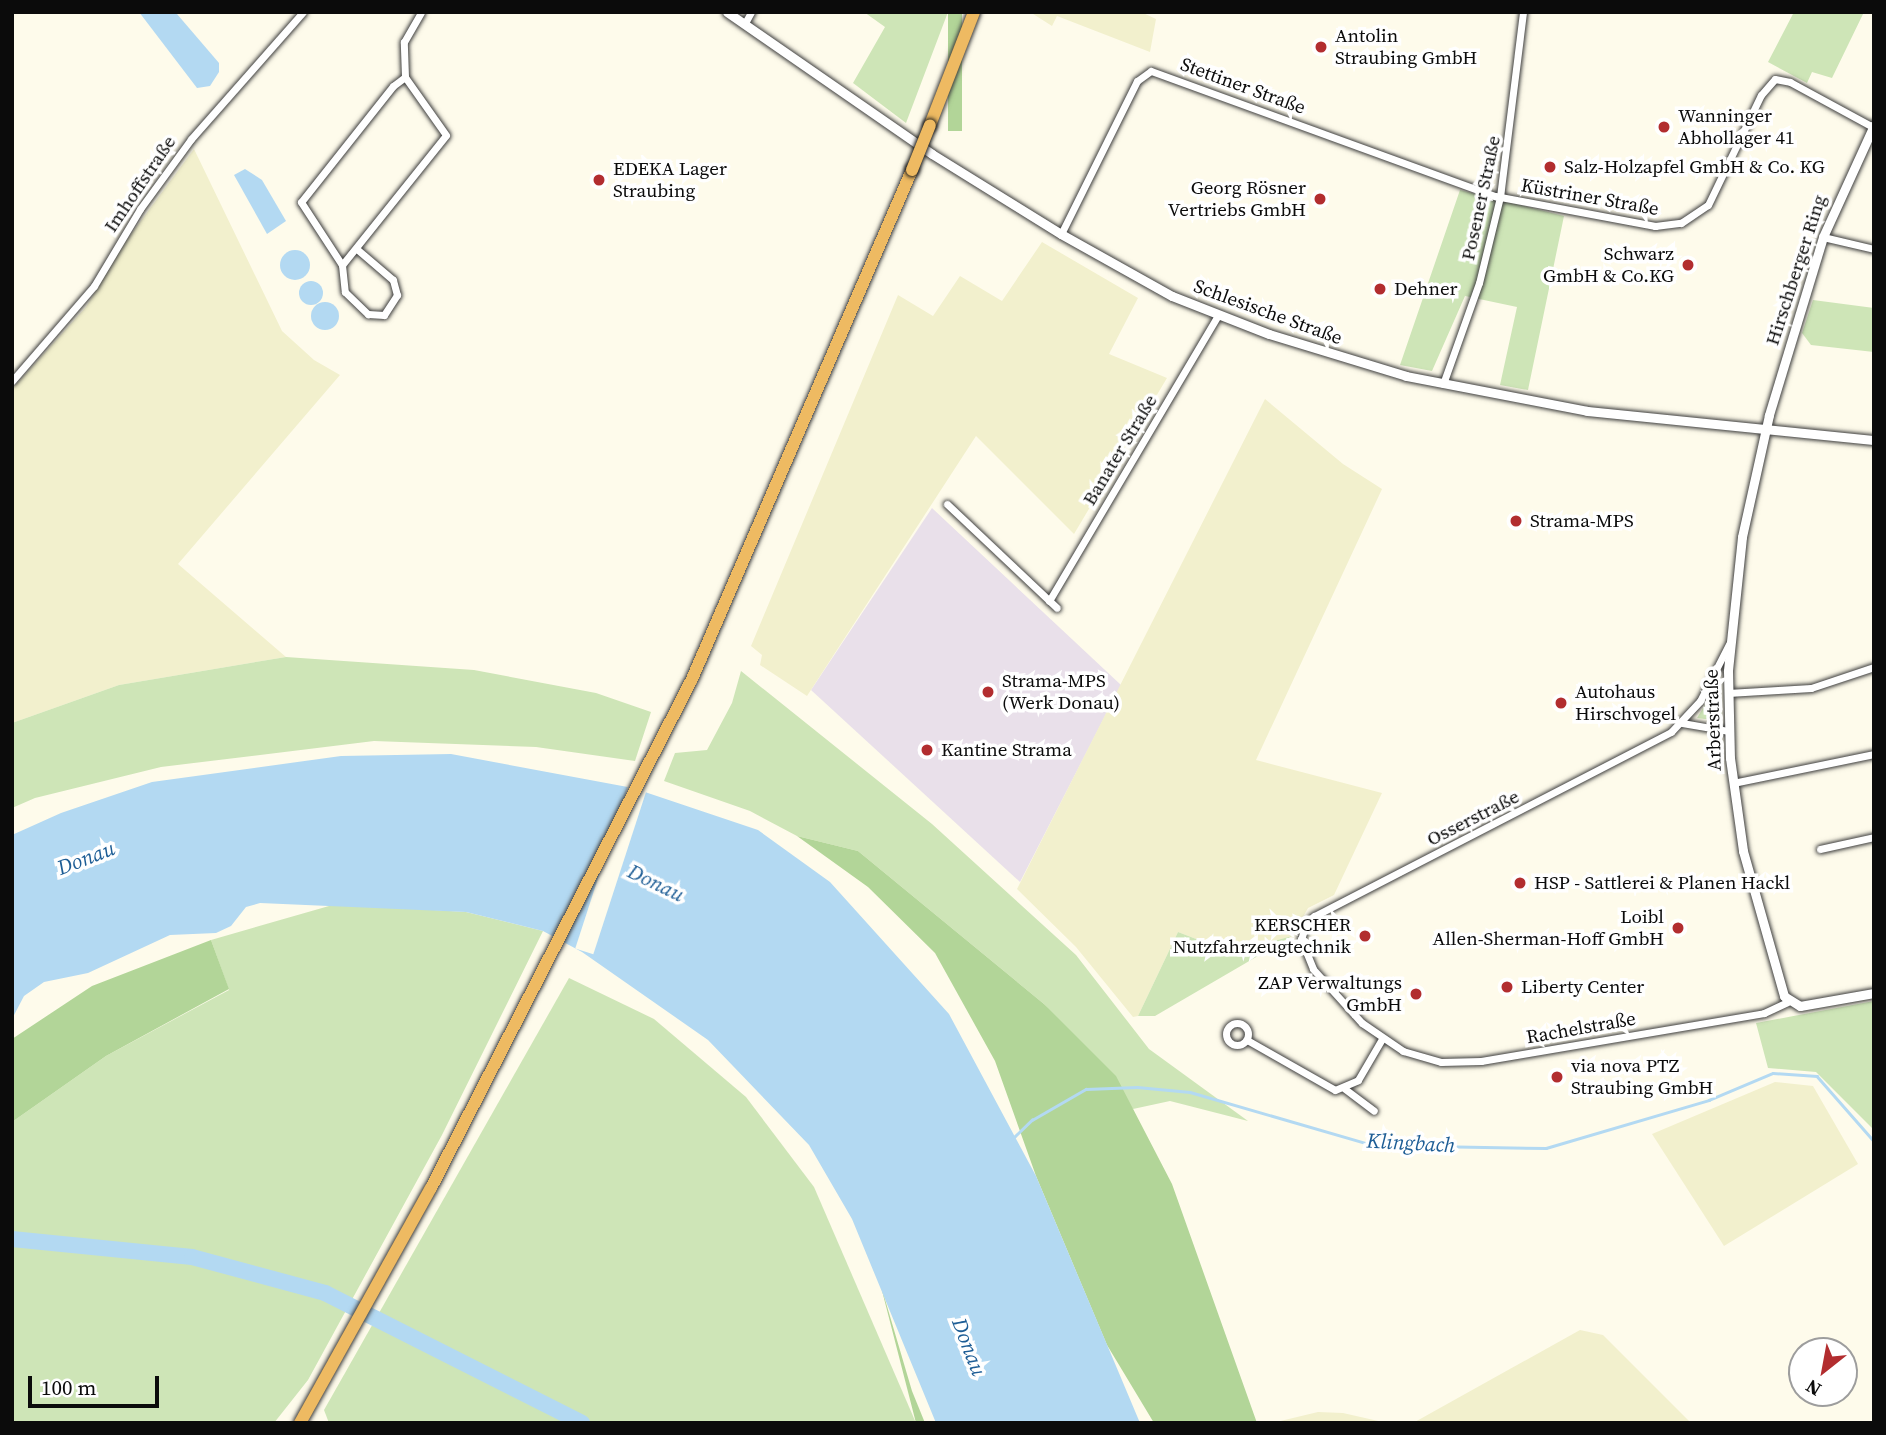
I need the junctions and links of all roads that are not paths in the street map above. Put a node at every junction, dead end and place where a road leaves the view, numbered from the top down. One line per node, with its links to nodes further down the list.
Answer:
1 (303, 12): 17 (street, Imhoffstraße)
2 (421, 12): 8 (street)
3 (727, 12): 7 (street, Schlesische Straße)
4 (751, 12): 7 (street)
5 (974, 12): 40 (highway, bridge)
6 (1523, 12): 10 (street, Posener Straße)
7 (745, 23): 11 (street, Schlesische Straße)
8 (405, 77): 14 (street); 15 (street)
9 (1873, 126): 10 (street, Küstriner Straße); 12 (street, Hirschberger Ring)
10 (1500, 197): 11 (street, Stettiner Straße); 18 (street, Posener Straße)
11 (1060, 234): 16 (street, Schlesische Straße)
12 (1823, 237): 13 (street); 19 (street, Hirschberger Ring)
13 (1874, 249)
14 (358, 250): 15 (street); 15 (street)
15 (342, 265)
16 (1218, 315): 18 (street, Schlesische Straße); 22 (street, Banater Straße)
17 (12, 382)
18 (1443, 384): 19 (street, Schlesische Straße)
19 (1765, 432): 20 (street, Schlesische Straße); 24 (street, Arberstraße)
20 (1874, 440)
21 (947, 503): 22 (street)
22 (1049, 601): 23 (street)
23 (1057, 608)
24 (1729, 644): 26 (street, Arberstraße); 27 (street, Osserstraße)
25 (1874, 667): 26 (street)
26 (1728, 693): 28 (street, Arberstraße)
27 (1682, 723): 28 (street); 33 (street, Osserstraße)
28 (1729, 731): 30 (street, Arberstraße)
29 (1874, 754): 30 (street)
30 (1733, 783): 35 (street, Arberstraße)
31 (1874, 837): 32 (street)
32 (1819, 849)
33 (1305, 954): 36 (street, Rachelstraße)
34 (1874, 993): 35 (street)
35 (1788, 1002): 36 (street, Rachelstraße)
36 (1382, 1039): 38 (street)
37 (1247, 1040): 38 (street)
38 (1345, 1089): 39 (street)
39 (1374, 1111)
40 (300, 1423)

